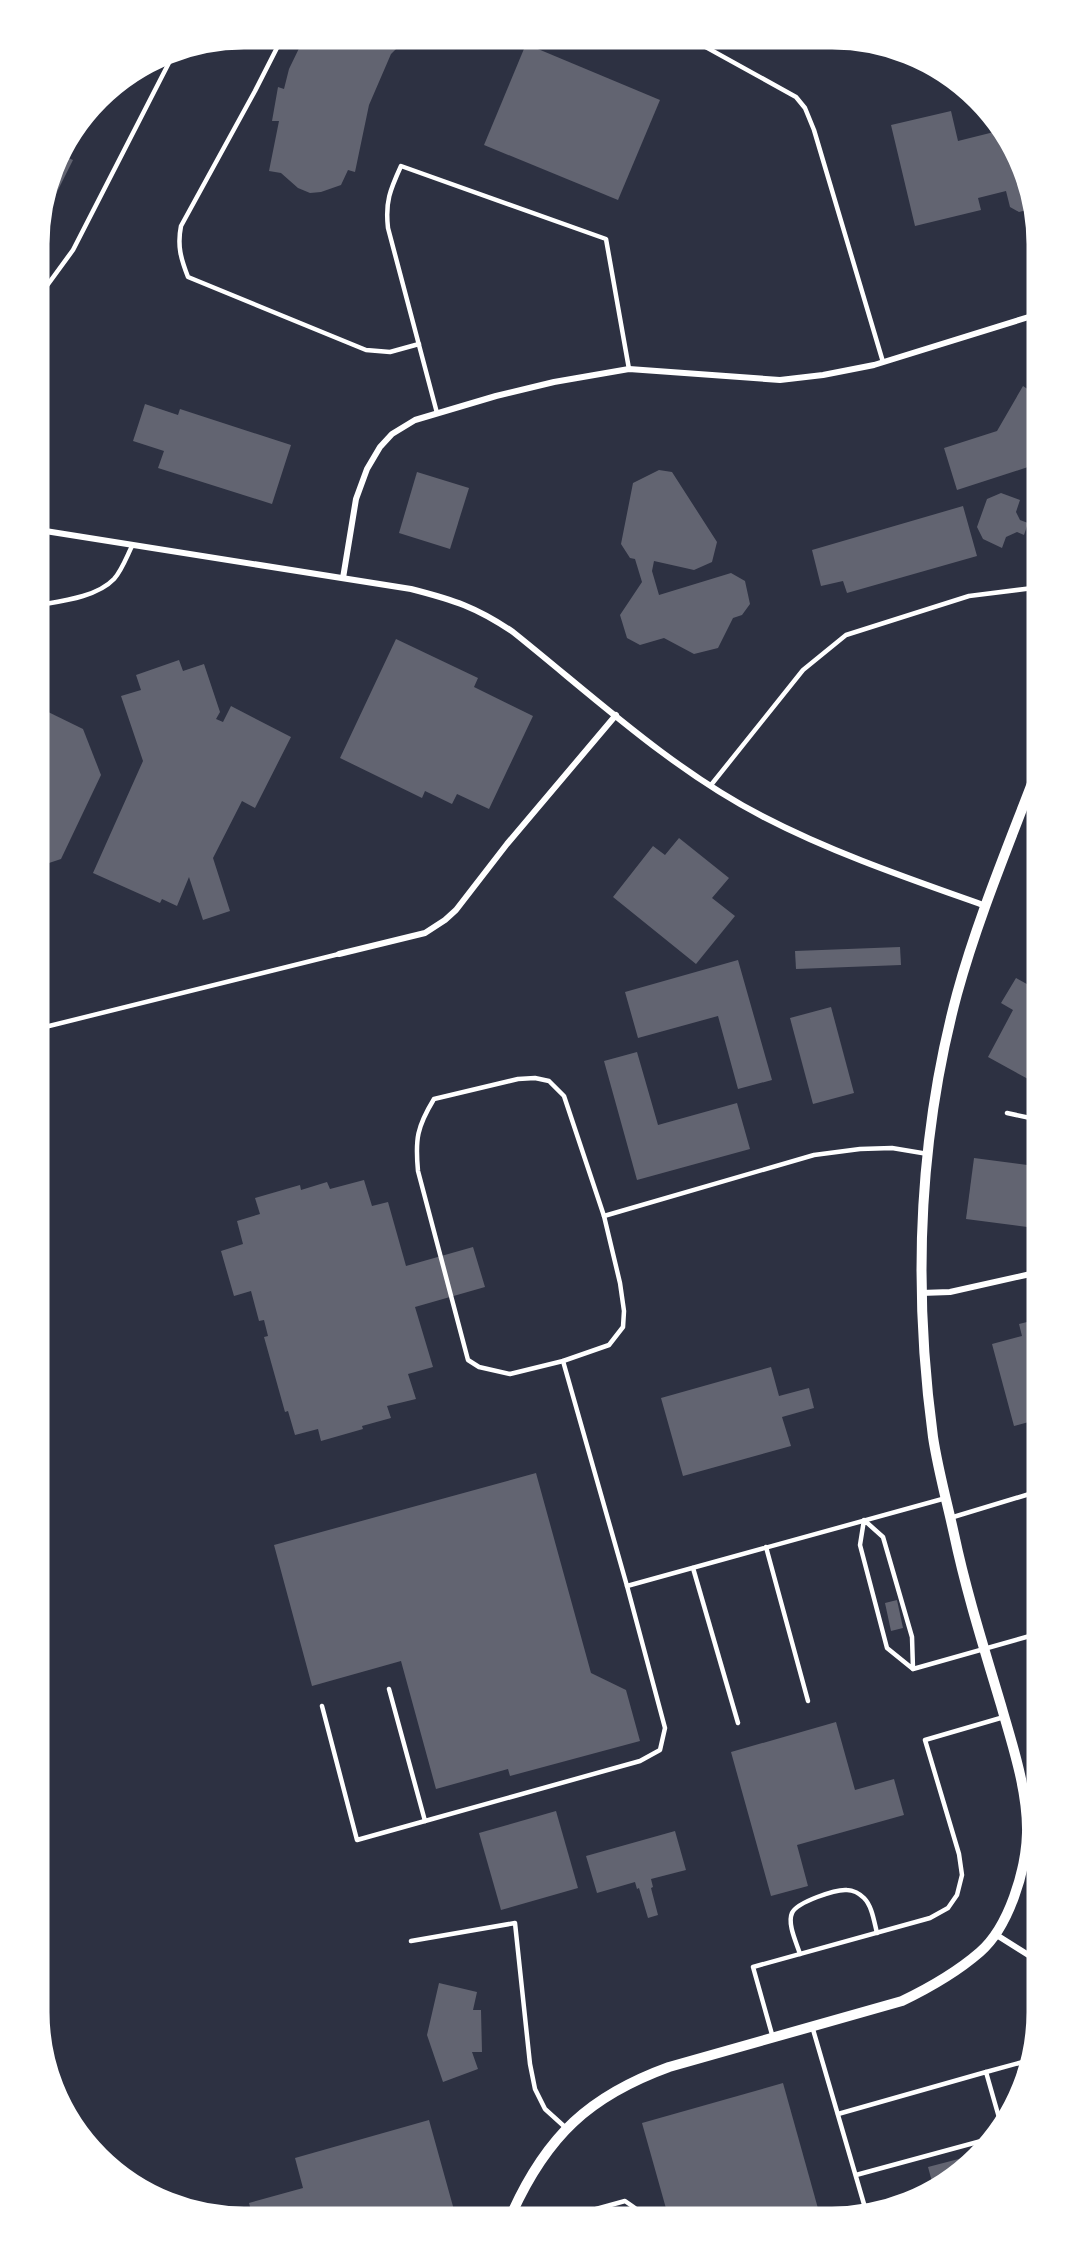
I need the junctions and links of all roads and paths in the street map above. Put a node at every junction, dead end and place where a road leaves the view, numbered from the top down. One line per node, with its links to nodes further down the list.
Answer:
1 (277, 48): 6 (lane)
2 (707, 48): 7 (lane)
3 (169, 63): 4 (lane)
4 (48, 284)
5 (1028, 317): 7 (street)
6 (419, 344): 8 (lane); 9 (lane)
7 (883, 362): 8 (street)
8 (629, 369): 9 (street)
9 (437, 413): 12 (street)
10 (48, 532): 11 (street)
11 (132, 546): 12 (street); 14 (lane)
12 (343, 578): 15 (street)
13 (1028, 589): 16 (lane)
14 (48, 604)
15 (616, 715): 16 (street); 19 (street)
16 (711, 785): 18 (street)
17 (1028, 793): 18 (street)
18 (986, 906): 23 (street)
19 (339, 954): 20 (lane)
20 (48, 1026)
21 (1007, 1113): 22 (lane)
22 (1028, 1118)
23 (928, 1154): 24 (lane); 26 (street)
24 (604, 1216): 27 (lane); 27 (lane)
25 (1028, 1275): 26 (street)
26 (920, 1293): 29 (street)
27 (562, 1361): 34 (lane)
28 (1028, 1494): 30 (lane)
29 (946, 1498): 30 (street); 31 (lane)
30 (950, 1518): 36 (street)
31 (864, 1520): 32 (lane); 37 (lane); 37 (lane)
32 (766, 1547): 33 (lane); 39 (lane)
33 (693, 1568): 34 (lane); 42 (lane)
34 (627, 1586): 44 (lane)
35 (1028, 1637): 36 (lane)
36 (984, 1649): 37 (lane); 41 (street)
37 (913, 1669)
38 (389, 1689): 44 (lane)
39 (808, 1701)
40 (322, 1706): 44 (lane)
41 (1004, 1717): 43 (street); 46 (lane)
42 (738, 1723)
43 (1028, 1802)
44 (425, 1821)
45 (1028, 1831): 47 (street)
46 (877, 1933): 49 (lane); 49 (lane)
47 (995, 1934): 50 (street); 51 (street)
48 (411, 1941): 57 (lane)
49 (800, 1954): 52 (lane)
50 (1028, 1955)
51 (812, 2026): 52 (street); 55 (lane)
52 (773, 2038): 57 (street)
53 (1021, 2062): 54 (lane)
54 (986, 2072): 55 (lane); 56 (lane)
55 (838, 2114): 59 (lane)
56 (998, 2115)
57 (566, 2128): 61 (street)
58 (978, 2142): 59 (lane)
59 (856, 2175): 60 (lane)
60 (864, 2205)
61 (514, 2208)
62 (600, 2208): 63 (lane)
63 (635, 2208)

